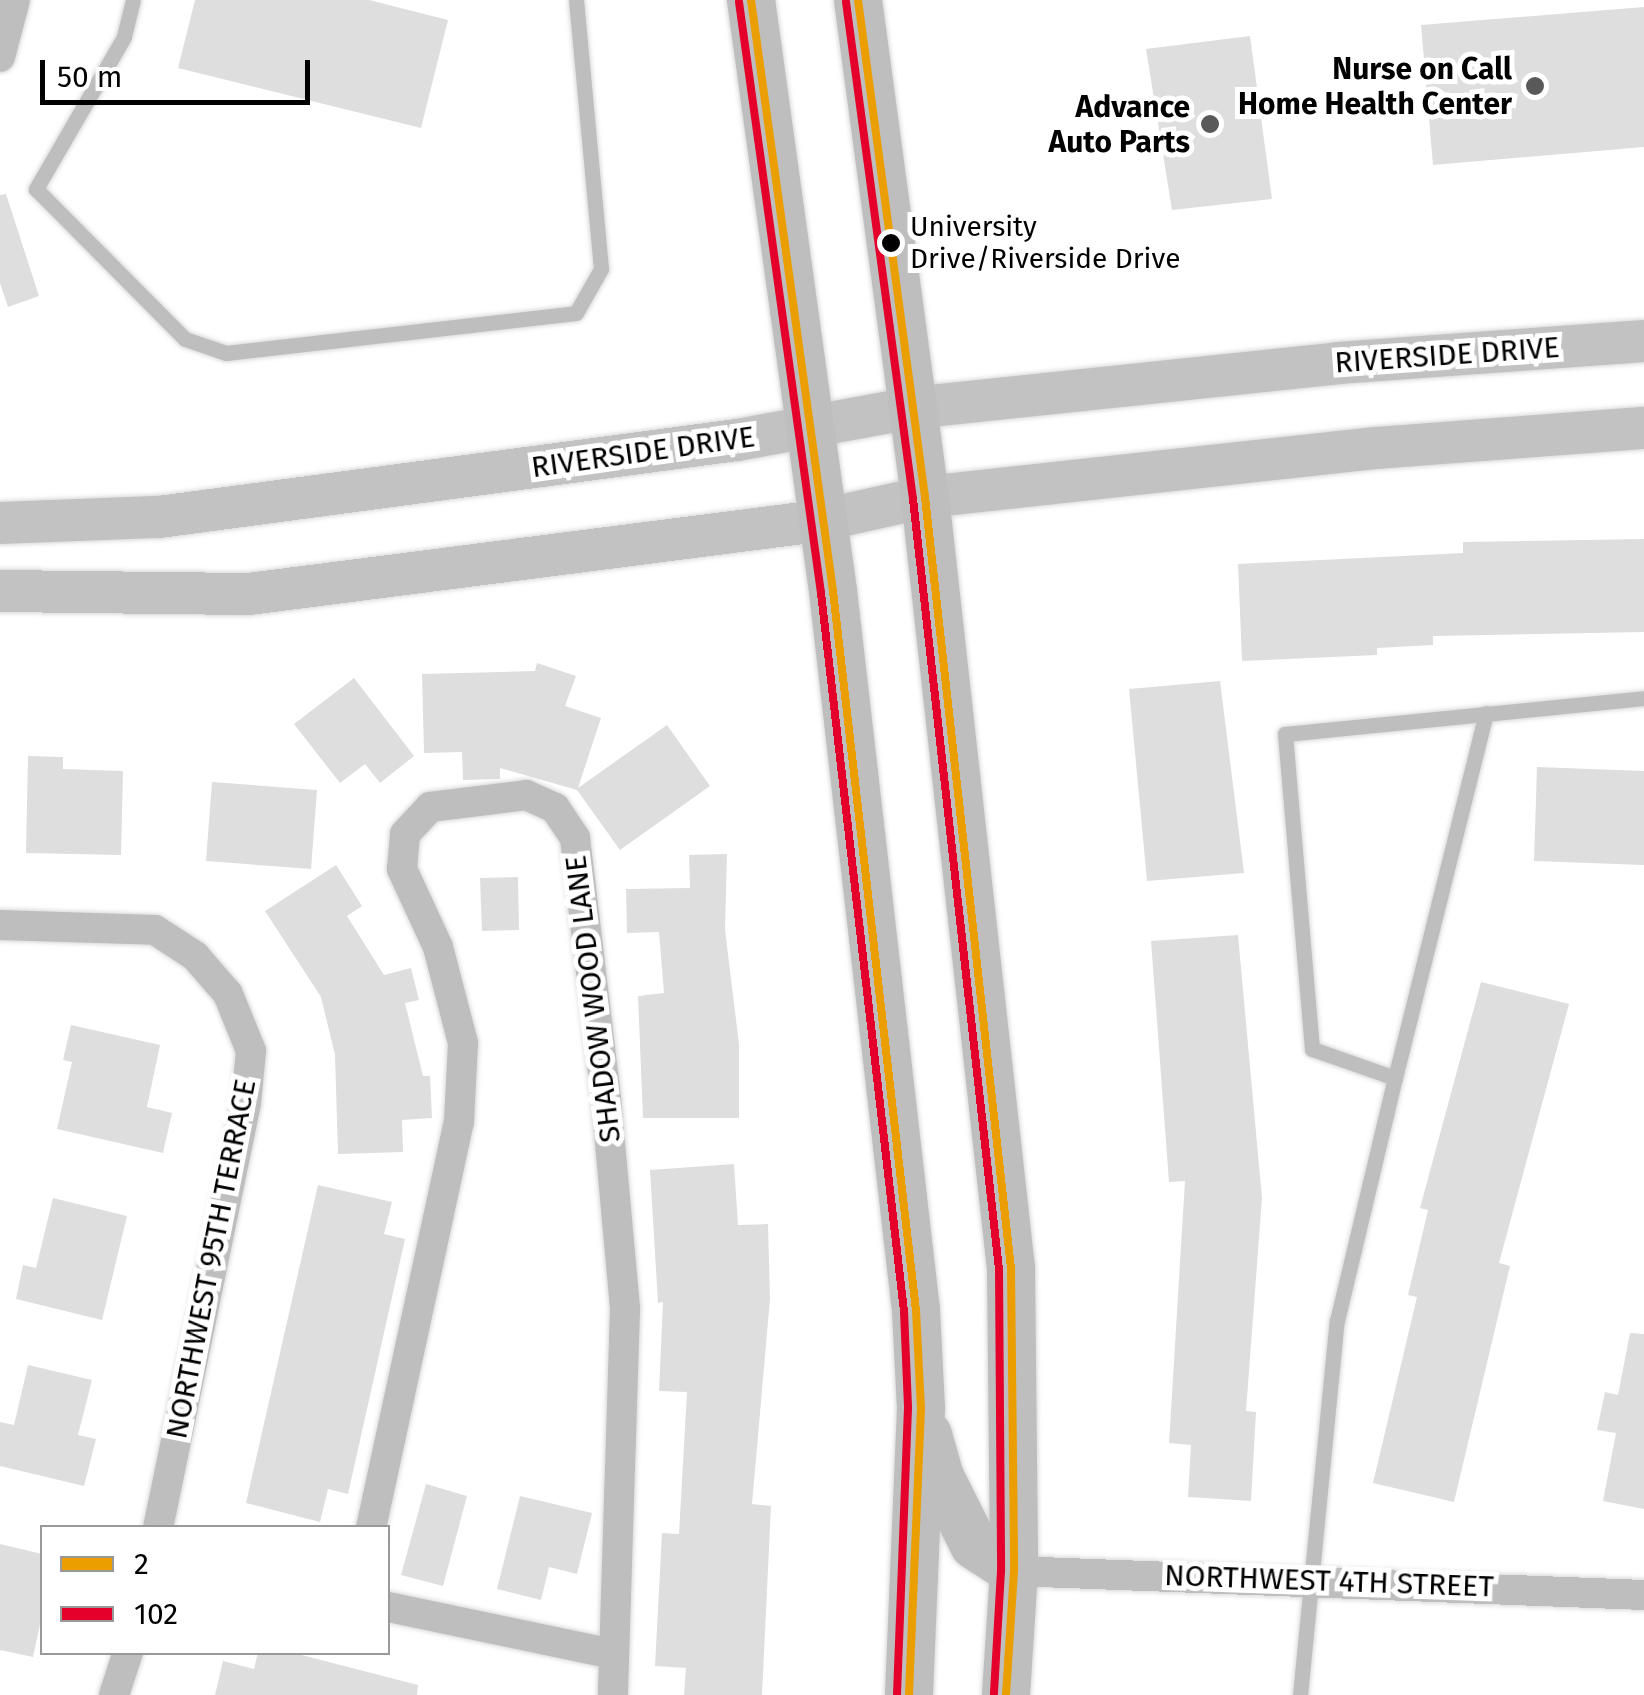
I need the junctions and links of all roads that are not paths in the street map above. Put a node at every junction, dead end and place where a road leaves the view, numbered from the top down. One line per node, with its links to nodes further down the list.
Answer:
1 (15, 0): 6 (street)
2 (133, 0): 3 (lane)
3 (576, 0)
4 (751, 0): 10 (main road)
5 (858, 0): 8 (main road)
6 (0, 58)
7 (1644, 341): 8 (street, RIVERSIDE DRIVE)
8 (912, 408): 10 (street, RIVERSIDE DRIVE); 11 (main road)
9 (1644, 428): 11 (street)
10 (808, 429): 12 (main road); 13 (street, RIVERSIDE DRIVE)
11 (925, 497): 12 (street); 22 (main road)
12 (818, 521): 14 (street); 19 (main road)
13 (0, 523)
14 (0, 592)
15 (1644, 698): 16 (lane)
16 (1486, 713): 18 (lane); 18 (lane)
17 (0, 925): 20 (street, NORTHWEST 95TH TERRACE)
18 (1395, 1078): 23 (lane)
19 (920, 1408): 22 (main road); 30 (main road)
20 (159, 1525)
21 (372, 1525): 26 (street, SHADOW WOOD LANE)
22 (1014, 1571): 23 (street, NORTHWEST 4TH STREET); 31 (main road)
23 (1312, 1580): 24 (street, NORTHWEST 4TH STREET); 32 (lane)
24 (1644, 1595)
25 (390, 1607): 26 (street)
26 (613, 1654): 29 (street, SHADOW WOOD LANE)
27 (127, 1655): 28 (street)
28 (114, 1695)
29 (612, 1695)
30 (909, 1695)
31 (1006, 1695)
32 (1300, 1695)

